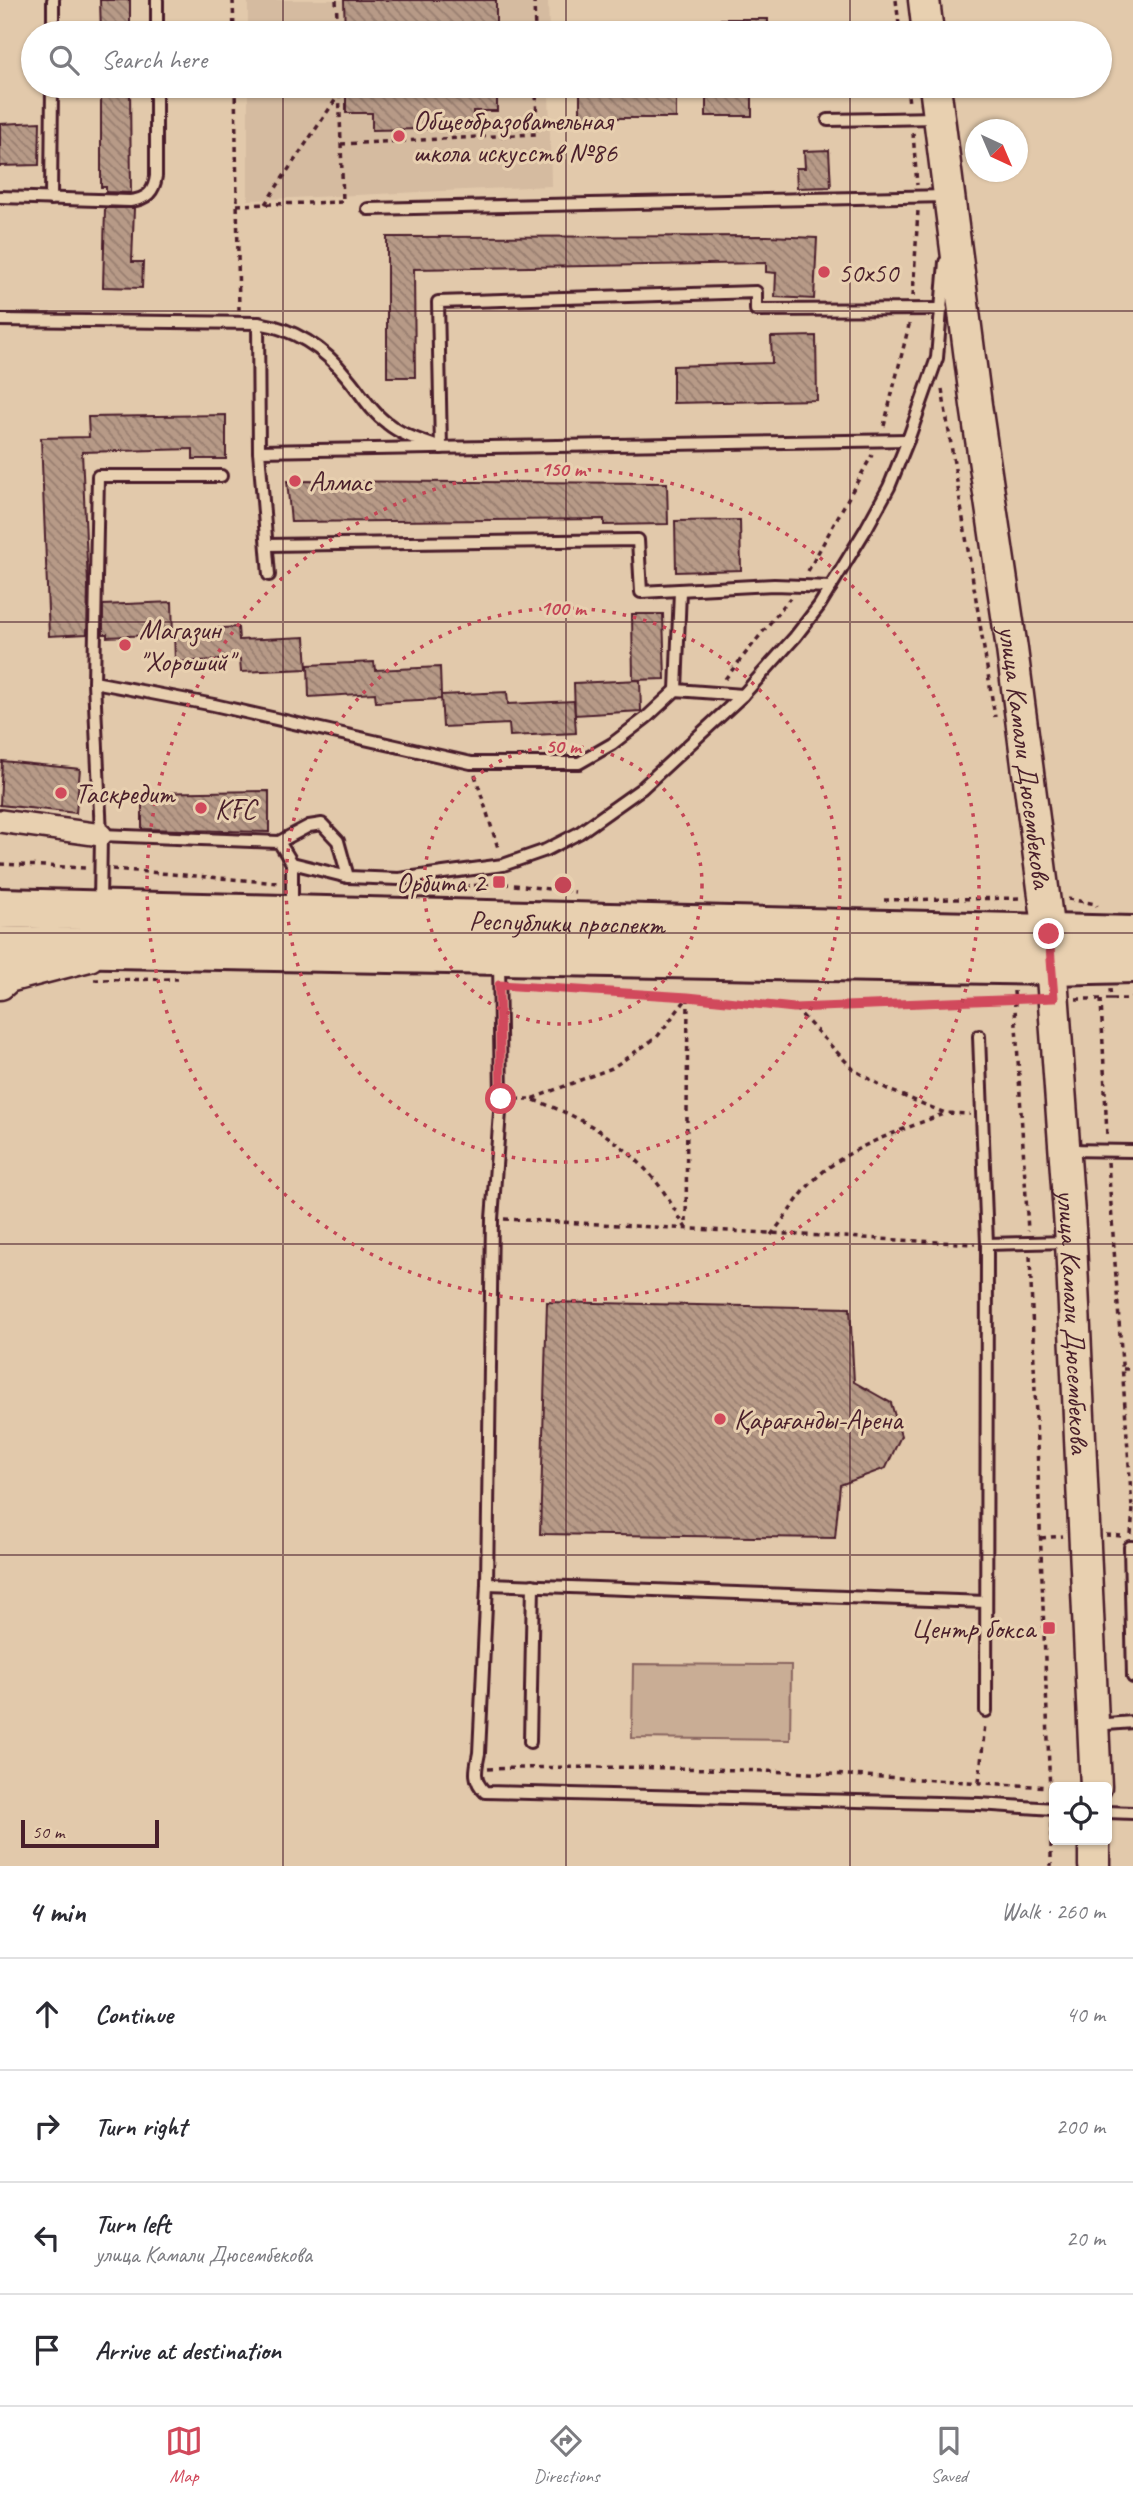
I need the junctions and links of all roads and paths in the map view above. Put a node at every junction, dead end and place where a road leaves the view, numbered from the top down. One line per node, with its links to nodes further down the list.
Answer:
1 (53, 0): 8 (lane)
2 (157, 0): 9 (lane)
3 (233, 0): 10 (path)
4 (337, 0): 11 (path)
5 (534, 0): 12 (path)
6 (896, 0): 13 (path)
7 (924, 0): 14 (main road)
8 (53, 21)
9 (157, 21)
10 (234, 21)
11 (338, 21)
12 (535, 21)
13 (899, 21)
14 (927, 21)
15 (52, 98): 29 (lane)
16 (156, 98): 29 (lane)
17 (235, 98): 31 (path)
18 (337, 98): 30 (path)
19 (340, 98): 25 (path)
20 (536, 98): 25 (path)
21 (914, 98): 23 (path)
22 (931, 98): 23 (main road, улица Камали Дюсембекова)
23 (925, 118): 24 (lane); 26 (main road, улица Камали Дюсембекова); 28 (path)
24 (828, 120)
25 (341, 144): 30 (path)
26 (948, 196): 28 (lane); 34 (lane); 75 (main road, улица Камали Дюсембекова)
27 (0, 197): 29 (lane)
28 (919, 197): 32 (lane); 33 (path)
29 (51, 199)
30 (265, 204): 31 (path)
31 (237, 205): 36 (path)
32 (368, 209)
33 (913, 309): 34 (lane); 39 (path); 41 (lane)
34 (942, 309): 38 (lane)
35 (0, 320): 36 (lane)
36 (239, 323): 37 (lane)
37 (258, 323): 41 (lane); 42 (lane)
38 (937, 358): 40 (lane); 53 (path)
39 (880, 440): 40 (lane); 41 (lane); 46 (path)
40 (908, 440): 47 (lane)
41 (441, 448): 42 (lane)
42 (259, 451): 44 (lane)
43 (220, 476): 49 (lane)
44 (267, 545): 45 (lane); 48 (lane)
45 (269, 575)
46 (800, 586): 47 (lane); 48 (lane); 51 (path)
47 (831, 587): 52 (lane)
48 (680, 590): 50 (lane)
49 (94, 682): 54 (lane); 56 (lane)
50 (676, 690): 51 (lane); 54 (lane)
51 (714, 693): 52 (lane)
52 (743, 695): 60 (lane)
53 (996, 728)
54 (471, 763): 60 (path)
55 (0, 821): 56 (street)
56 (101, 835): 57 (lane); 61 (lane)
57 (279, 842): 58 (lane); 62 (lane)
58 (292, 863): 62 (lane); 66 (lane)
59 (0, 864): 61 (path)
60 (503, 865): 62 (lane)
61 (100, 868): 66 (path); 69 (lane)
62 (348, 877)
63 (459, 887): 65 (path)
64 (1017, 889): 67 (path)
65 (577, 892)
66 (292, 900): 69 (highway, Республики проспект); 75 (highway, Республики проспект)
67 (879, 900)
68 (0, 908): 69 (highway, Республики проспект)
69 (100, 910)
70 (1133, 936): 75 (highway, Республики проспект)
71 (0, 946): 72 (highway, Республики проспект)
72 (120, 948): 74 (highway, Республики проспект); 78 (main road)
73 (1133, 963): 75 (highway, Республики проспект)
74 (499, 970): 75 (highway, Республики проспект); 79 (path); 89 (lane)
75 (1036, 972): 82 (path); 86 (main road, улица Камали Дюсембекова); 87 (path); 93 (path)
76 (184, 979): 77 (path)
77 (88, 981)
78 (0, 984)
79 (688, 997): 82 (path); 90 (path); 90 (path)
80 (1111, 999): 81 (path)
81 (1133, 999)
82 (794, 1008): 84 (path)
83 (979, 1036): 85 (lane)
84 (945, 1113): 85 (path); 91 (path)
85 (982, 1115): 94 (lane)
86 (1065, 1150): 87 (lane); 92 (main road, улица Камали Дюсембекова)
87 (1108, 1151): 88 (lane); 95 (path)
88 (1133, 1151)
89 (492, 1219): 90 (path); 99 (lane)
90 (686, 1228): 91 (path)
91 (771, 1235): 94 (path)
92 (1071, 1242): 93 (lane); 105 (main road, улица Камали Дюсембекова)
93 (1029, 1243): 94 (lane); 108 (path)
94 (987, 1244): 101 (lane)
95 (1123, 1369): 96 (path); 97 (path)
96 (1133, 1369)
97 (1133, 1508): 98 (path)
98 (1132, 1547): 102 (lane)
99 (487, 1584): 100 (lane); 107 (lane)
100 (533, 1586): 101 (lane); 106 (lane)
101 (986, 1602): 103 (lane)
102 (1133, 1678)
103 (986, 1711): 110 (path)
104 (1133, 1723): 105 (lane)
105 (1094, 1725): 109 (main road, улица Камали Дюсембекова)
106 (530, 1742)
107 (476, 1770): 110 (path); 112 (lane)
108 (1050, 1782)
109 (1096, 1782)
110 (979, 1783): 111 (path)
111 (1049, 1787)
112 (1049, 1809)
113 (1112, 1812): 114 (lane)
114 (1133, 1813)
115 (1051, 1845): 117 (path)
116 (1094, 1845): 118 (main road)
117 (1051, 1866)
118 (1094, 1866)

